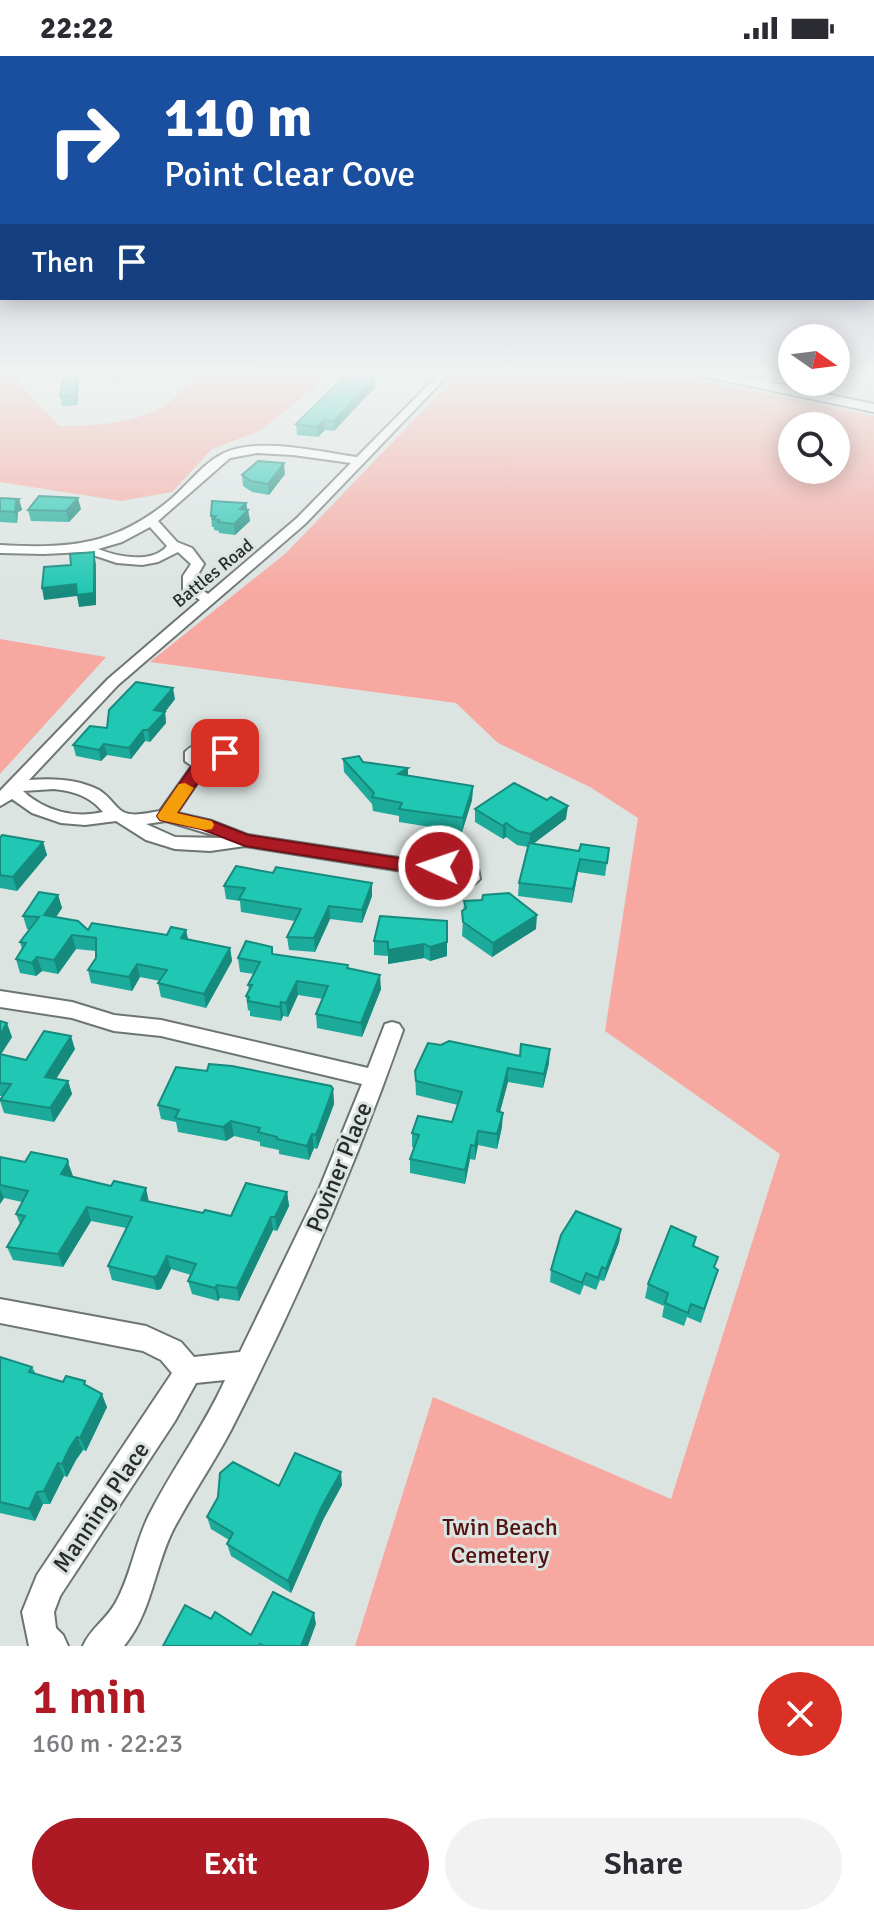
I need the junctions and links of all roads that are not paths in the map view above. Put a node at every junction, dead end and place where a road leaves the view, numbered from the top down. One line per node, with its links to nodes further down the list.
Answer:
1 (377, 445): 2 (street, Battles Road)
2 (362, 461): 3 (street); 7 (street, Battles Road)
3 (150, 519): 4 (street); 5 (street)
4 (173, 545): 5 (street); 7 (street)
5 (85, 547): 6 (street)
6 (0, 549)
7 (210, 600): 9 (street, Battles Road)
8 (201, 765): 10 (street)
9 (6, 794): 11 (street); 11 (street)
10 (166, 816): 11 (street); 12 (street)
11 (123, 818): 12 (street)
12 (245, 840): 13 (street)
13 (436, 870)
14 (0, 999): 16 (street, Poviner Place)
15 (392, 1030): 16 (street)
16 (375, 1078): 18 (street, Poviner Place)
17 (0, 1311): 19 (street)
18 (248, 1364): 19 (street); 21 (street)
19 (188, 1371): 20 (street, Manning Place)
20 (52, 1646)
21 (99, 1646)

